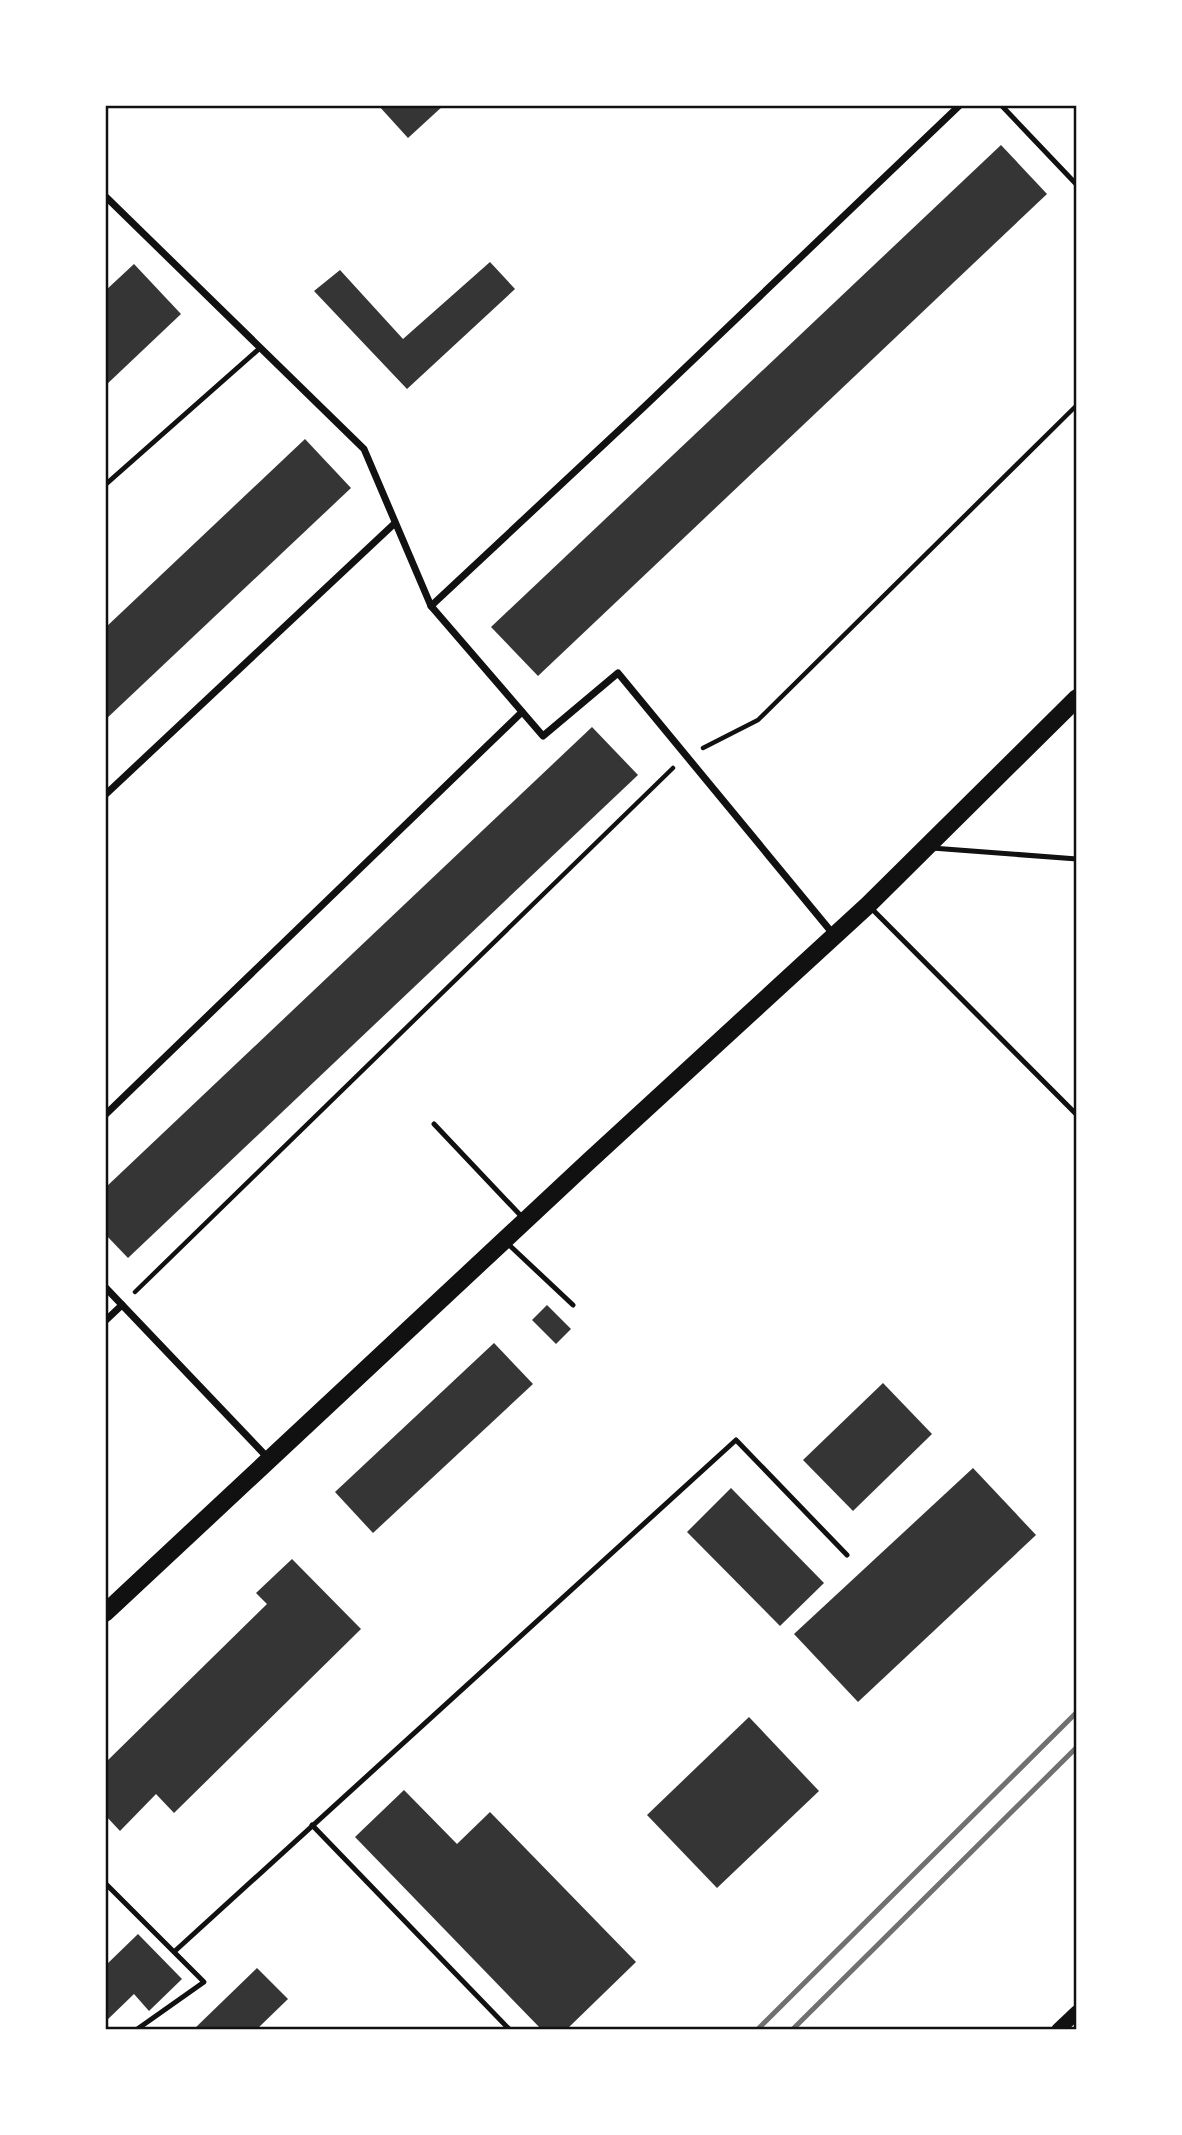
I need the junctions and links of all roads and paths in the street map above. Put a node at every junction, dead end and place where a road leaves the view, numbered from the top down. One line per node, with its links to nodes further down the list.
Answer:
1 (960, 105): 3 (street)
2 (1001, 105): 4 (lane)
3 (950, 108): 10 (street)
4 (1077, 185)
5 (105, 196): 6 (street)
6 (260, 348): 8 (lane); 9 (street)
7 (1077, 405): 13 (path)
8 (105, 485)
9 (395, 523): 10 (street); 14 (street)
10 (430, 607): 12 (street)
11 (1077, 698): 15 (main road)
12 (522, 712): 13 (street); 19 (street)
13 (686, 756): 18 (street); 25 (path)
14 (105, 795)
15 (925, 848): 16 (lane); 17 (main road)
16 (1077, 859)
17 (868, 905): 18 (main road); 20 (lane)
18 (835, 935): 22 (main road)
19 (105, 1115)
20 (1077, 1115)
21 (434, 1124): 22 (lane)
22 (526, 1220): 23 (main road)
23 (505, 1240): 26 (lane); 28 (main road)
24 (105, 1287): 25 (street)
25 (121, 1305): 27 (street); 28 (street)
26 (573, 1305)
27 (105, 1321)
28 (268, 1458): 30 (main road)
29 (847, 1555): 31 (lane)
30 (105, 1613)
31 (312, 1825): 33 (lane); 36 (lane)
32 (105, 1883): 33 (lane)
33 (175, 1951): 35 (lane)
34 (1077, 2012): 37 (main road)
35 (136, 2030)
36 (510, 2030)
37 (1058, 2030)

